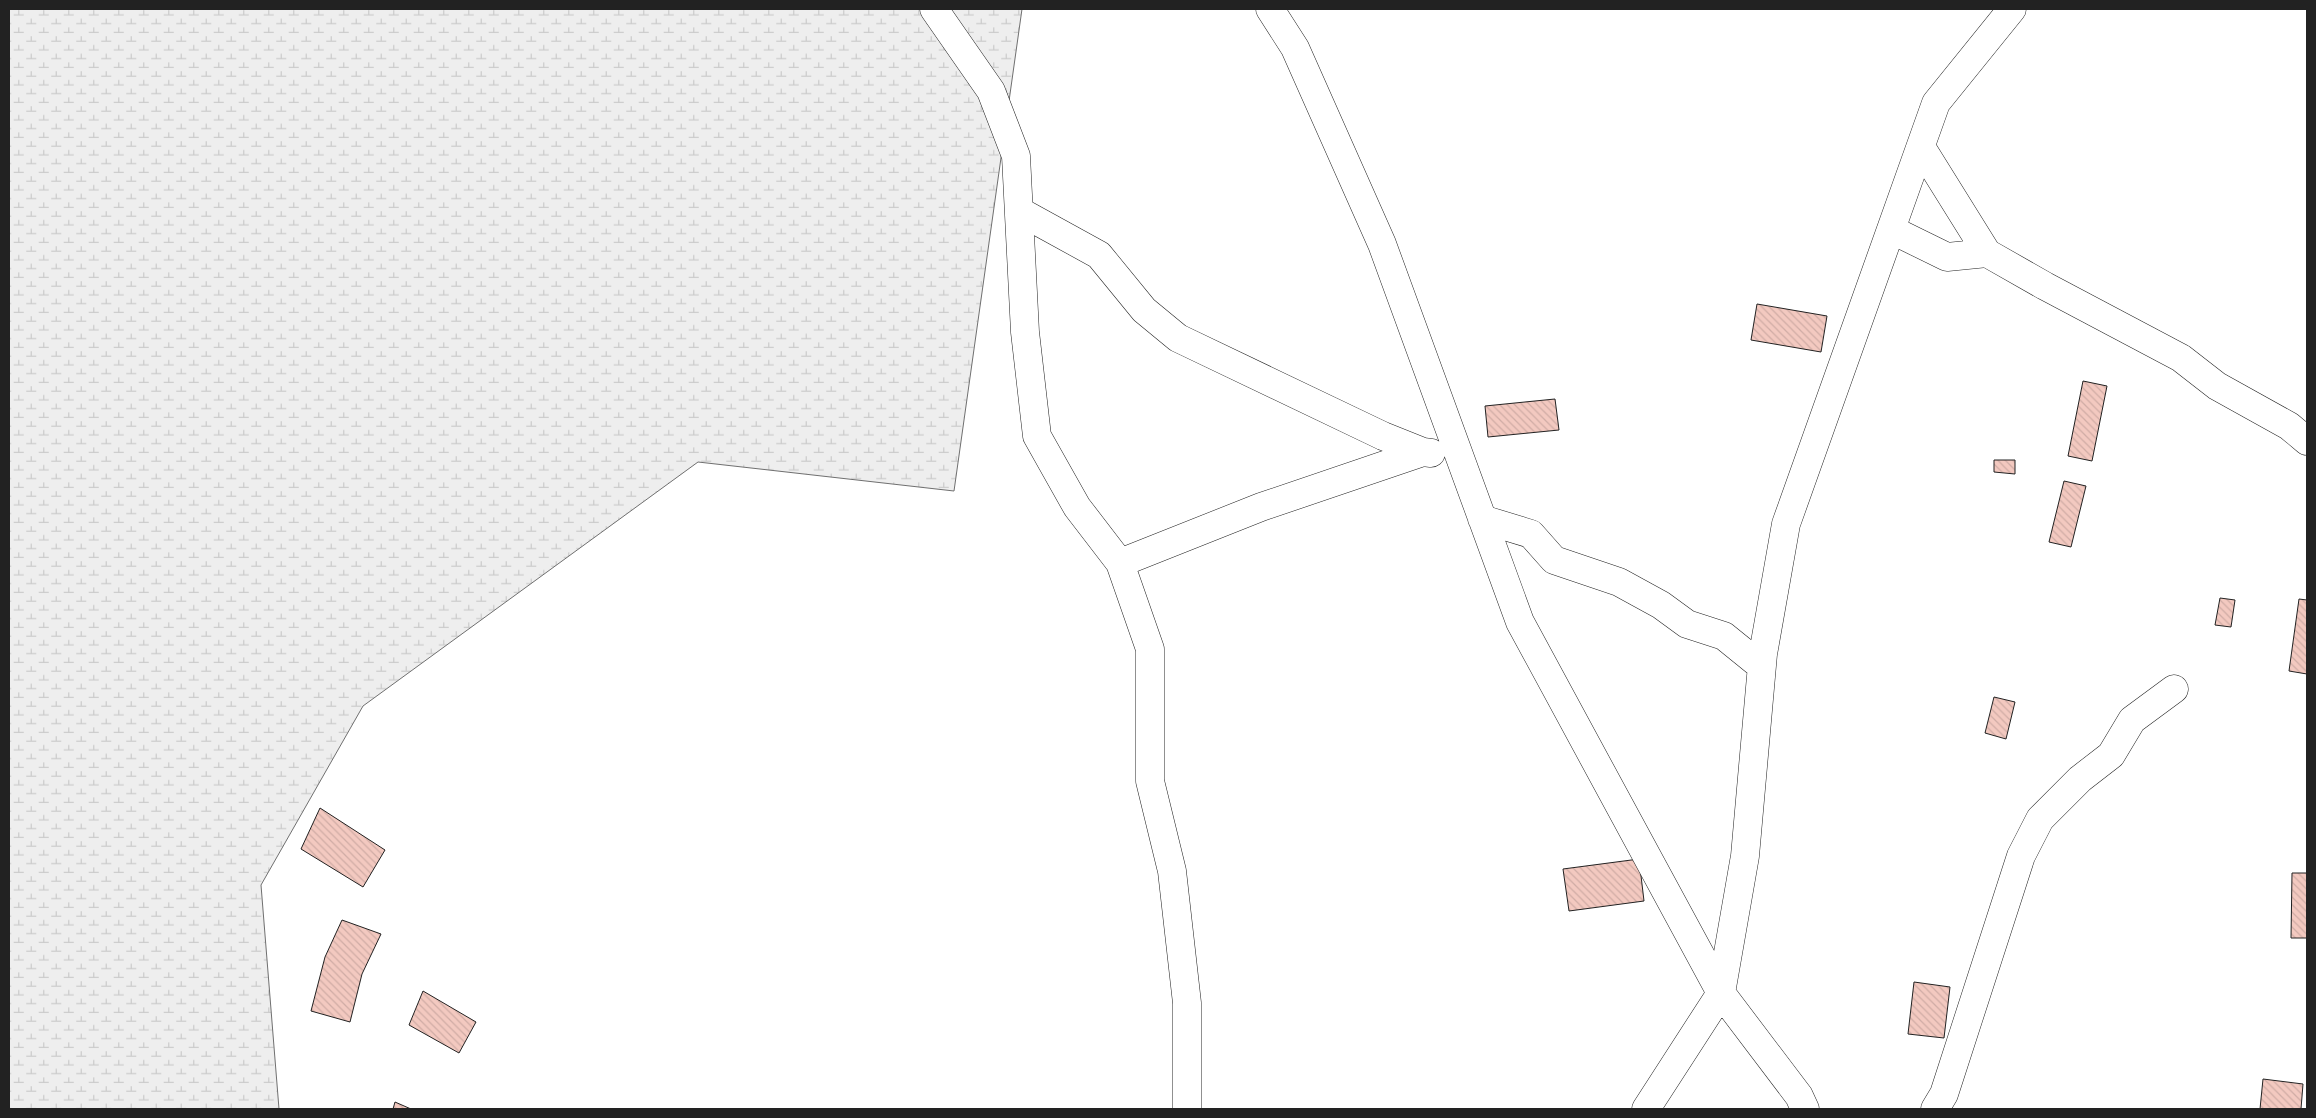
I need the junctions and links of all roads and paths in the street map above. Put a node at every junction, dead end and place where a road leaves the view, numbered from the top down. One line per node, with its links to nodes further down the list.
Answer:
1 (934, 9): 5 (street)
2 (1270, 9): 10 (street)
3 (2012, 9): 4 (street)
4 (1921, 147): 6 (street); 7 (street)
5 (1019, 211): 9 (street); 12 (street)
6 (1892, 230): 7 (street); 13 (street)
7 (1987, 252): 8 (street)
8 (2307, 442)
9 (1423, 452): 10 (street); 12 (street)
10 (1460, 459): 11 (street)
11 (1482, 519): 13 (street); 15 (street)
12 (1120, 563): 16 (street)
13 (1762, 666): 15 (street)
14 (2174, 689): 19 (street)
15 (1721, 993): 17 (street); 18 (street)
16 (1188, 1109)
17 (1646, 1109)
18 (1806, 1109)
19 (1935, 1109)

